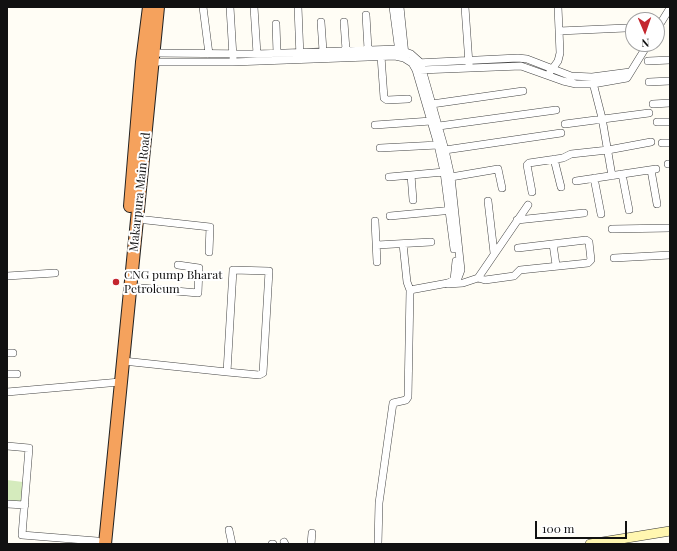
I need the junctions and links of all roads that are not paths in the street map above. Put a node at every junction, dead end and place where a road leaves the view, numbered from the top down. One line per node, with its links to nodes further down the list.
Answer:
1 (148, 7): 28 (highway, Makarpura Main Road)
2 (158, 7): 28 (highway, Makarpura Main Road)
3 (203, 7): 22 (street)
4 (230, 7): 23 (street)
5 (254, 7): 24 (street)
6 (298, 7): 26 (street)
7 (393, 7): 25 (street)
8 (400, 7): 25 (street)
9 (465, 7): 30 (street)
10 (558, 7): 16 (street)
11 (366, 14): 18 (street)
12 (321, 22): 19 (street)
13 (344, 22): 17 (street)
14 (276, 24): 21 (street)
15 (625, 28): 16 (street)
16 (559, 31): 38 (street)
17 (346, 50): 18 (street); 19 (street)
18 (368, 50): 25 (street)
19 (322, 52): 26 (street)
20 (643, 52): 39 (street)
21 (277, 53): 24 (street); 26 (street)
22 (209, 54): 23 (street); 28 (street)
23 (233, 54): 24 (street); 33 (street)
24 (257, 54)
25 (402, 54): 27 (street); 34 (street)
26 (300, 56): 27 (street); 33 (street)
27 (381, 56): 43 (street)
28 (148, 57): 33 (street); 85 (highway, Makarpura Main Road); 112 (highway, Makarpura Main Road)
29 (500, 59): 30 (street); 35 (street); 38 (street)
30 (469, 60): 34 (street); 36 (street)
31 (670, 60): 32 (street)
32 (648, 61)
33 (233, 62)
34 (416, 63): 37 (street)
35 (500, 67): 36 (street); 38 (street)
36 (469, 68): 37 (street)
37 (420, 70): 45 (street); 50 (street)
38 (550, 72): 39 (street)
39 (592, 80): 49 (street)
40 (670, 81): 41 (street)
41 (649, 82)
42 (523, 91): 45 (street)
43 (408, 99)
44 (670, 103): 46 (street)
45 (432, 104): 55 (street)
46 (653, 104)
47 (556, 110): 55 (street)
48 (649, 113): 49 (street)
49 (602, 118): 53 (street); 63 (street)
50 (431, 121): 54 (street); 60 (street)
51 (657, 122): 52 (street)
52 (670, 122)
53 (565, 124)
54 (375, 125)
55 (439, 126): 62 (street)
56 (561, 133): 62 (street)
57 (651, 142): 63 (street)
58 (662, 143): 59 (street)
59 (670, 143)
60 (438, 145): 61 (street); 65 (street)
61 (380, 148)
62 (446, 150): 70 (street)
63 (608, 150): 64 (street); 68 (street)
64 (554, 159): 73 (street); 75 (street)
65 (444, 172): 67 (street); 81 (street)
66 (622, 174): 68 (street); 78 (street); 80 (street)
67 (411, 175): 69 (street); 76 (street)
68 (612, 176): 71 (street)
69 (389, 177)
70 (451, 177): 74 (street); 81 (street)
71 (594, 178): 72 (street); 83 (street)
72 (576, 181)
73 (561, 187)
74 (502, 188)
75 (532, 192)
76 (413, 200)
77 (488, 201): 96 (street)
78 (657, 204)
79 (528, 205): 87 (street)
80 (629, 210)
81 (452, 211): 84 (street); 105 (street)
82 (584, 213): 87 (street)
83 (601, 214)
84 (390, 216)
85 (137, 219): 95 (street); 106 (highway, Makarpura Main Road)
86 (375, 220): 93 (street)
87 (517, 220): 96 (street)
88 (670, 228): 89 (street)
89 (612, 229)
90 (431, 242): 91 (street)
91 (403, 244): 93 (street); 107 (street)
92 (553, 244): 94 (street); 101 (street); 101 (street)
93 (377, 246): 99 (street)
94 (518, 248)
95 (209, 252)
96 (494, 253): 104 (street)
97 (670, 255): 98 (street)
98 (614, 258)
99 (377, 262)
100 (178, 265): 106 (street)
101 (556, 265): 104 (street)
102 (55, 273): 103 (street)
103 (7, 276)
104 (478, 278): 105 (street)
105 (451, 282): 107 (street)
106 (130, 287): 108 (highway, Makarpura Main Road)
107 (410, 290): 123 (street)
108 (123, 361): 109 (street); 112 (highway, Makarpura Main Road)
109 (227, 372): 109 (street)
110 (7, 374): 111 (street)
111 (17, 374)
112 (116, 383): 113 (street); 120 (highway, Makarpura Main Road)
113 (7, 392)
114 (7, 446): 116 (street)
115 (7, 504): 116 (street)
116 (24, 505): 120 (street)
117 (229, 530): 121 (street)
118 (670, 532): 124 (street)
119 (312, 533): 122 (street)
120 (100, 543)
121 (232, 544)
122 (311, 544)
123 (378, 544)
124 (591, 544)

